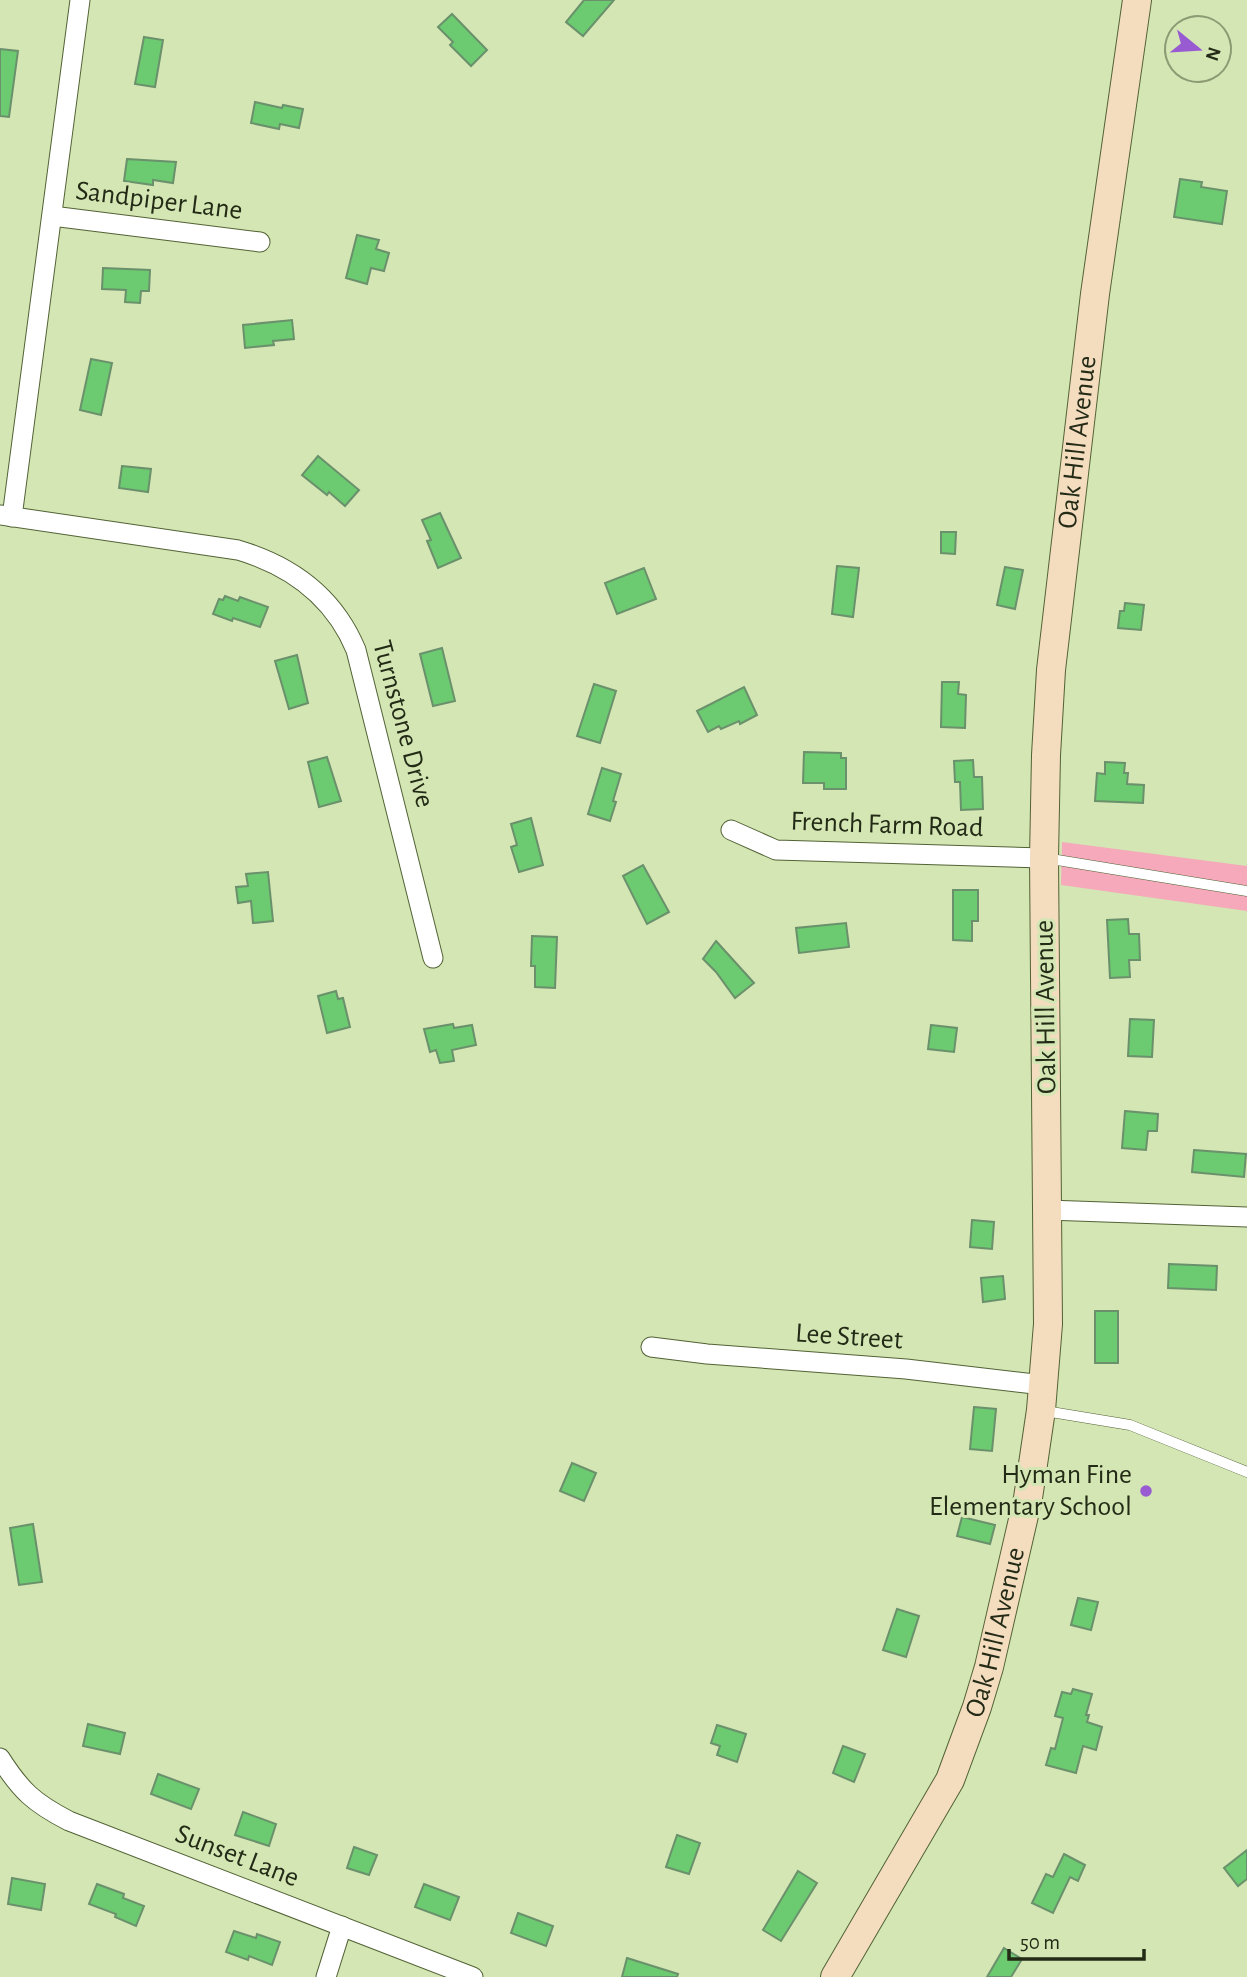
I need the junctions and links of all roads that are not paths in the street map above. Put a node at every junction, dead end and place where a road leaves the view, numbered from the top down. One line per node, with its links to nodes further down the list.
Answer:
1 (80, 0): 3 (street)
2 (1137, 0): 7 (main road, Oak Hill Avenue)
3 (52, 216): 4 (street, Sandpiper Lane); 5 (street)
4 (260, 242)
5 (6, 516): 9 (street, Turnstone Drive)
6 (732, 830): 7 (street, French Farm Road)
7 (1044, 858): 8 (lane); 10 (main road, Oak Hill Avenue)
8 (1247, 891)
9 (433, 958)
10 (1047, 1210): 11 (street); 13 (main road, Oak Hill Avenue)
11 (1247, 1217)
12 (651, 1347): 13 (street, Lee Street)
13 (1042, 1398): 14 (lane); 19 (main road, Oak Hill Avenue)
14 (1247, 1472)
15 (0, 1758): 16 (street, Sunset Lane)
16 (342, 1926): 17 (street); 18 (street, Sunset Lane)
17 (326, 1977)
18 (473, 1977)
19 (835, 1977)

